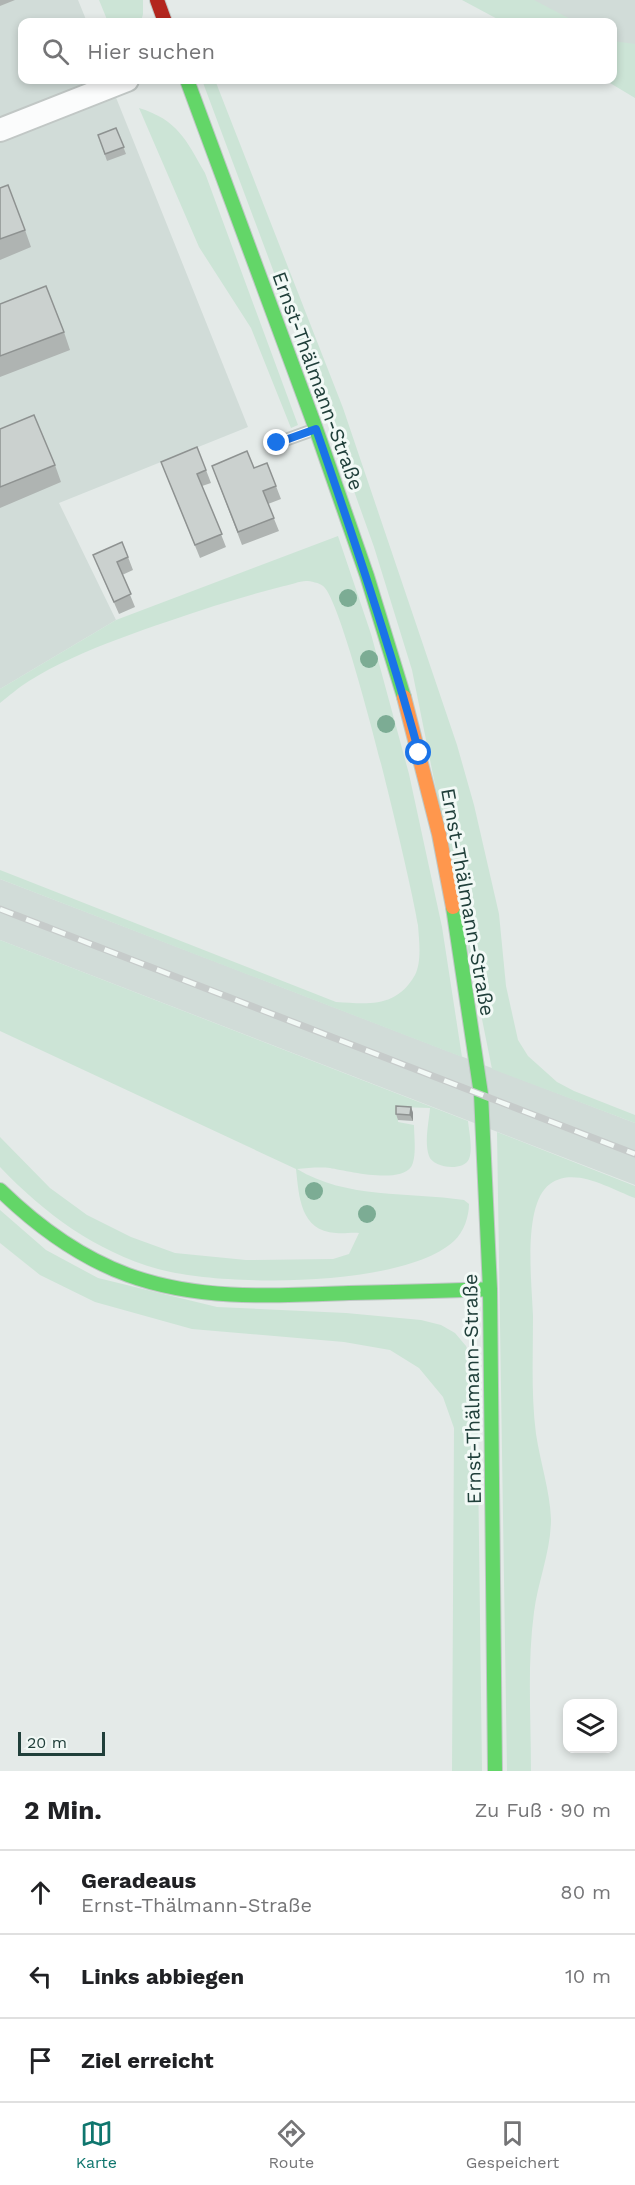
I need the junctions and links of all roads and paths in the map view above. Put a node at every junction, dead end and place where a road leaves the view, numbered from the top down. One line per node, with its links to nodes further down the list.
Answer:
1 (157, 0): 2 (main road)
2 (164, 18)
3 (118, 84): 5 (street)
4 (188, 84): 6 (main road, Ernst-Thälmann-Straße)
5 (0, 130)
6 (316, 429): 7 (lane); 9 (main road, Ernst-Thälmann-Straße)
7 (277, 443)
8 (0, 1190): 9 (main road)
9 (490, 1289): 10 (main road, Ernst-Thälmann-Straße)
10 (495, 1771)

